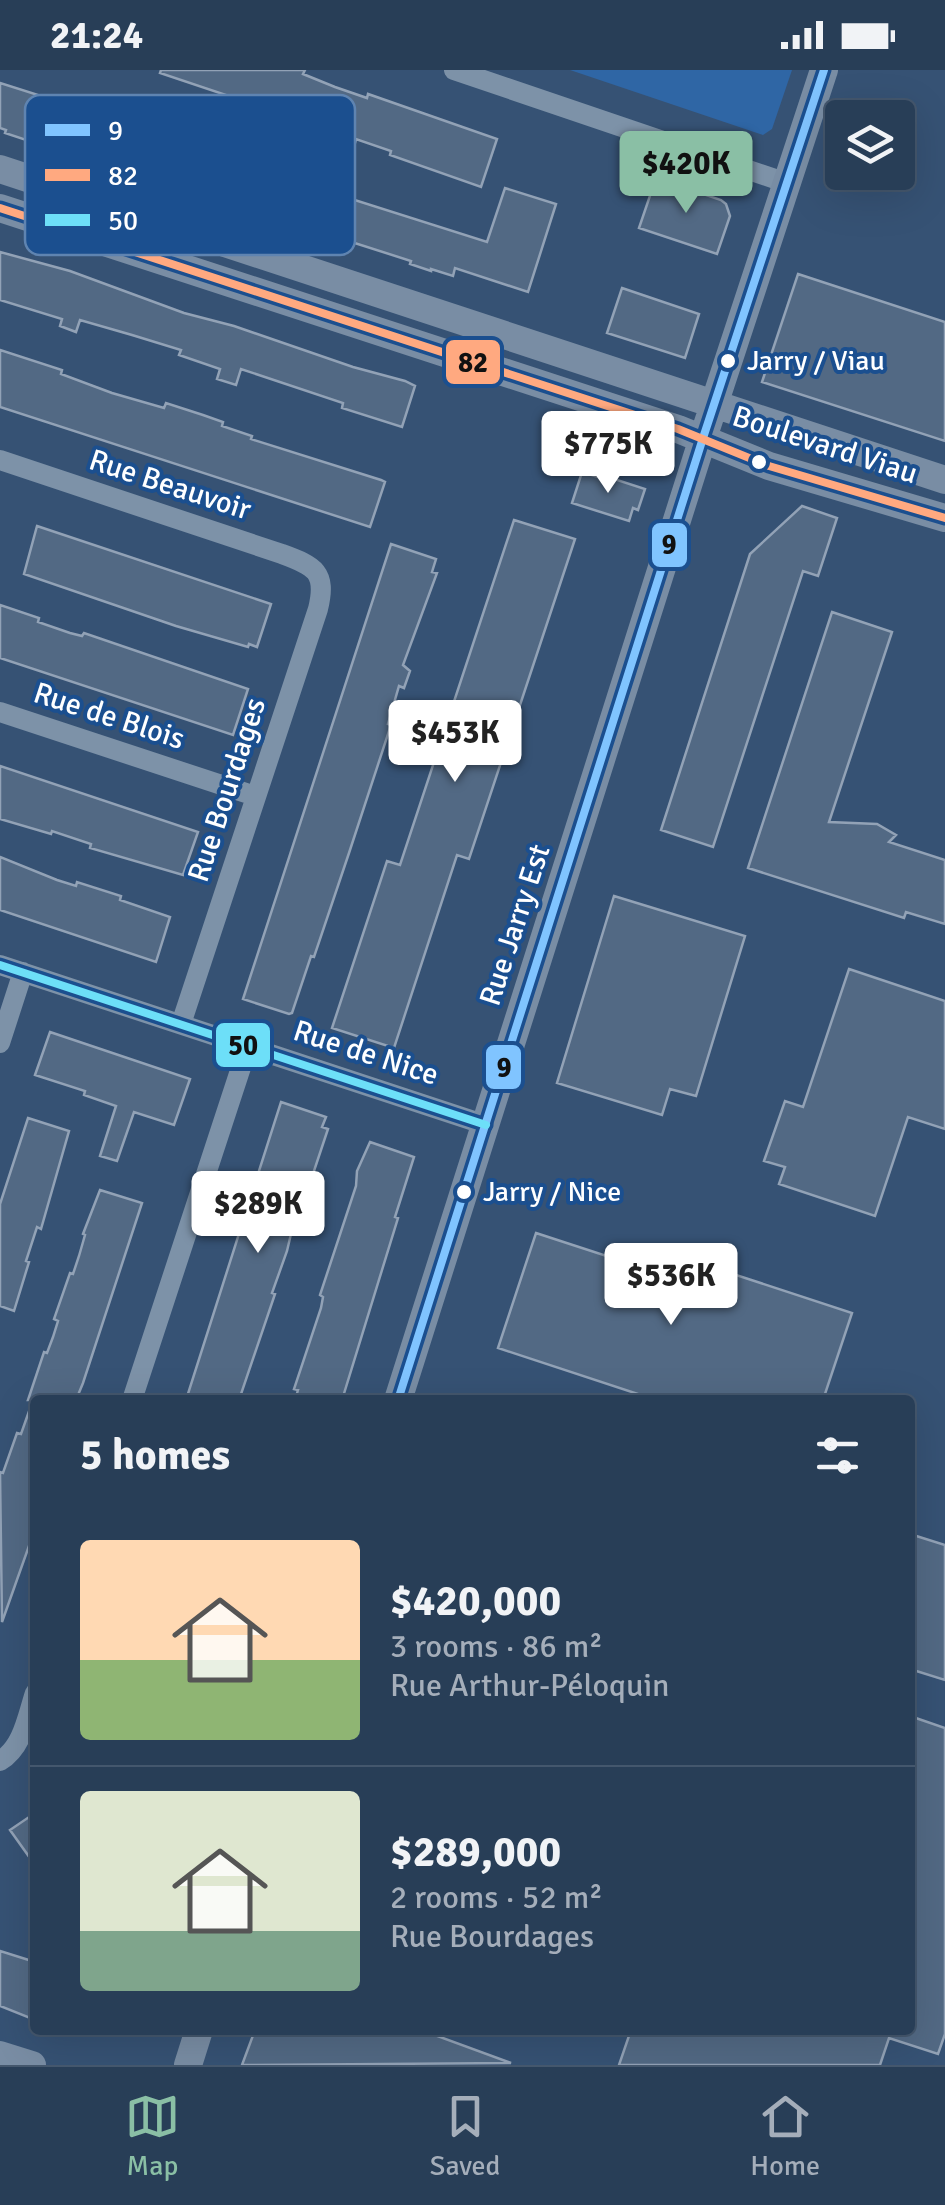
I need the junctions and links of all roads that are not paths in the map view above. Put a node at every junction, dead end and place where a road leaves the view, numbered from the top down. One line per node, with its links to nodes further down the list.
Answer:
1 (454, 70): 5 (street)
2 (824, 70): 5 (main road, Rue Jarry Est)
3 (0, 169): 4 (main road, Boulevard Viau)
4 (25, 177)
5 (788, 183): 10 (main road, Rue Jarry Est)
6 (0, 208): 7 (main road, Boulevard Viau)
7 (25, 216)
8 (144, 255): 11 (main road, Boulevard Viau)
9 (262, 255): 10 (main road, Boulevard Viau)
10 (716, 404): 11 (main road, Rue Jarry Est); 13 (main road, Boulevard Viau)
11 (703, 438): 14 (main road, Boulevard Viau); 23 (main road, Rue Jarry Est)
12 (0, 460): 15 (street, Rue Beauvoir)
13 (945, 480)
14 (945, 518)
15 (319, 573): 17 (street, Rue Bourdages)
16 (0, 712): 17 (street, Rue de Blois)
17 (256, 796): 20 (street, Rue Bourdages)
18 (0, 964): 19 (street, Rue de Nice)
19 (23, 972): 20 (street, Rue de Nice); 21 (street)
20 (182, 1024): 22 (street, Rue de Nice)
21 (0, 1043)
22 (248, 1046): 23 (street, Rue de Nice); 24 (street)
23 (486, 1125): 25 (main road, Rue Jarry Est)
24 (134, 1395)
25 (400, 1395)
26 (30, 1709): 27 (street)
27 (0, 1761)
28 (197, 2035): 31 (main road)
29 (0, 2054): 30 (main road)
30 (32, 2065)
31 (188, 2065)

